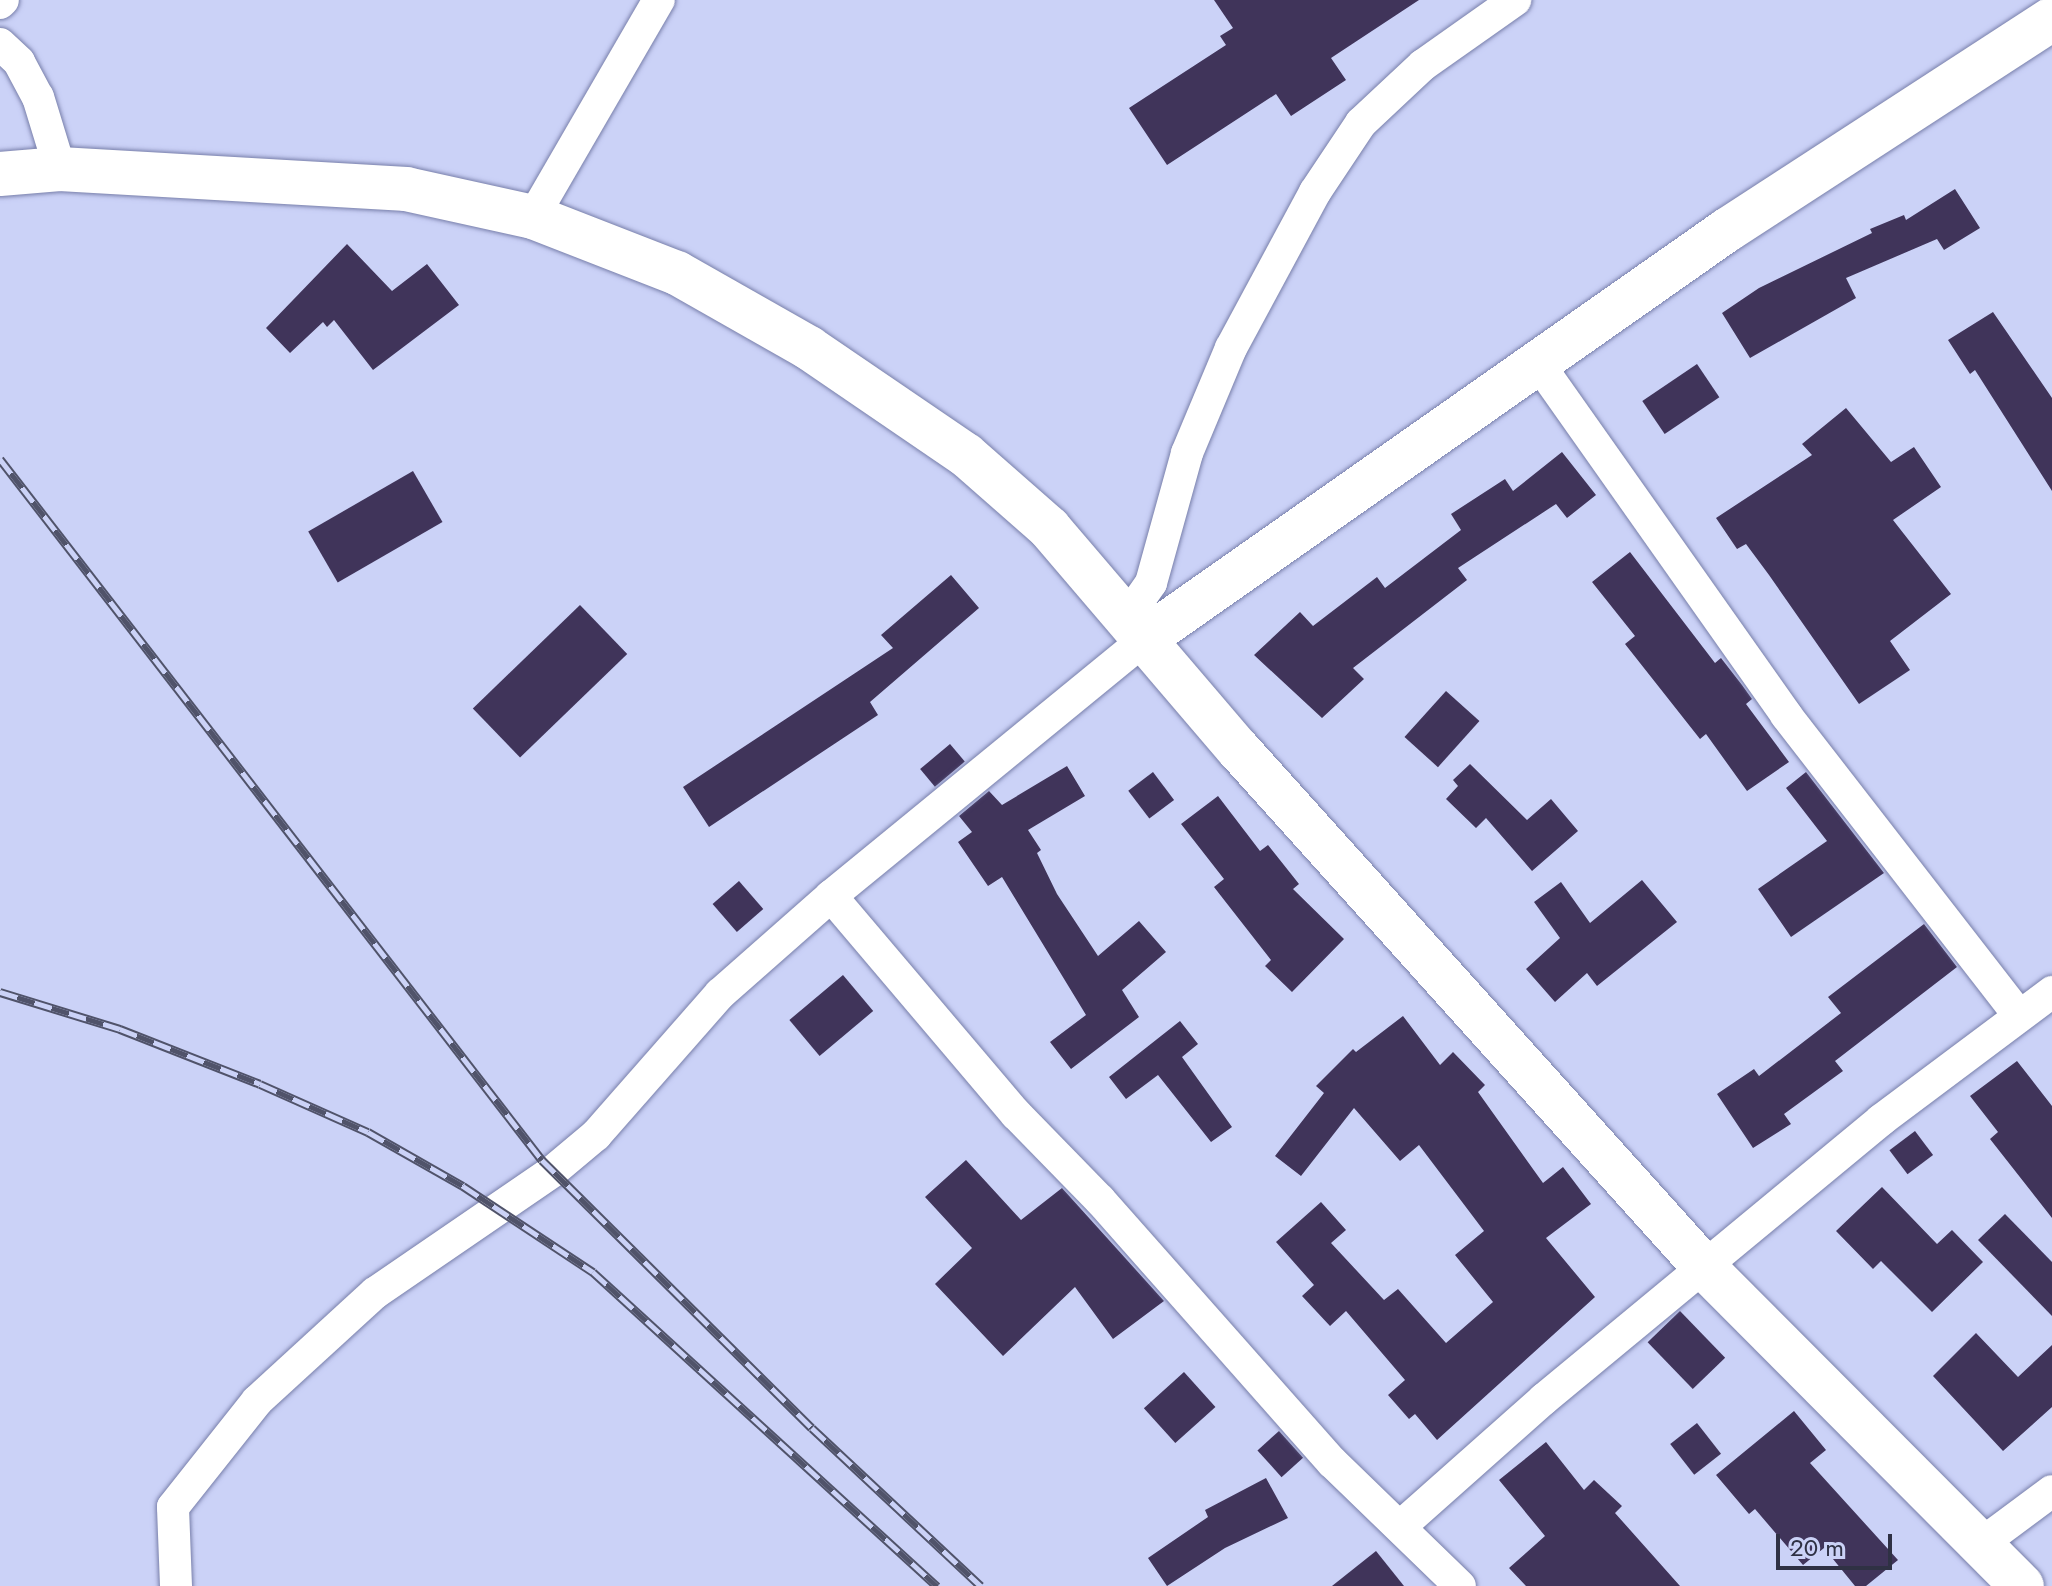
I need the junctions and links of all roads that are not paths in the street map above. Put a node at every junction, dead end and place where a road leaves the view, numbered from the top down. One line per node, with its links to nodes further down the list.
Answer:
1 (659, 0): 7 (street)
2 (1515, 0): 9 (street)
3 (2052, 19): 8 (street)
4 (0, 44): 5 (street)
5 (60, 169): 6 (street); 7 (street)
6 (0, 174)
7 (533, 217): 9 (street)
8 (1538, 363): 9 (street); 12 (street)
9 (1137, 626): 10 (street); 13 (street)
10 (831, 896): 15 (street); 17 (street)
11 (2052, 992): 12 (street)
12 (2018, 1014): 13 (street)
13 (1705, 1268): 15 (street); 16 (street)
14 (2052, 1491): 16 (street)
15 (1402, 1525): 18 (street)
16 (1982, 1543): 19 (street)
17 (176, 1586)
18 (1460, 1586)
19 (2022, 1586)

